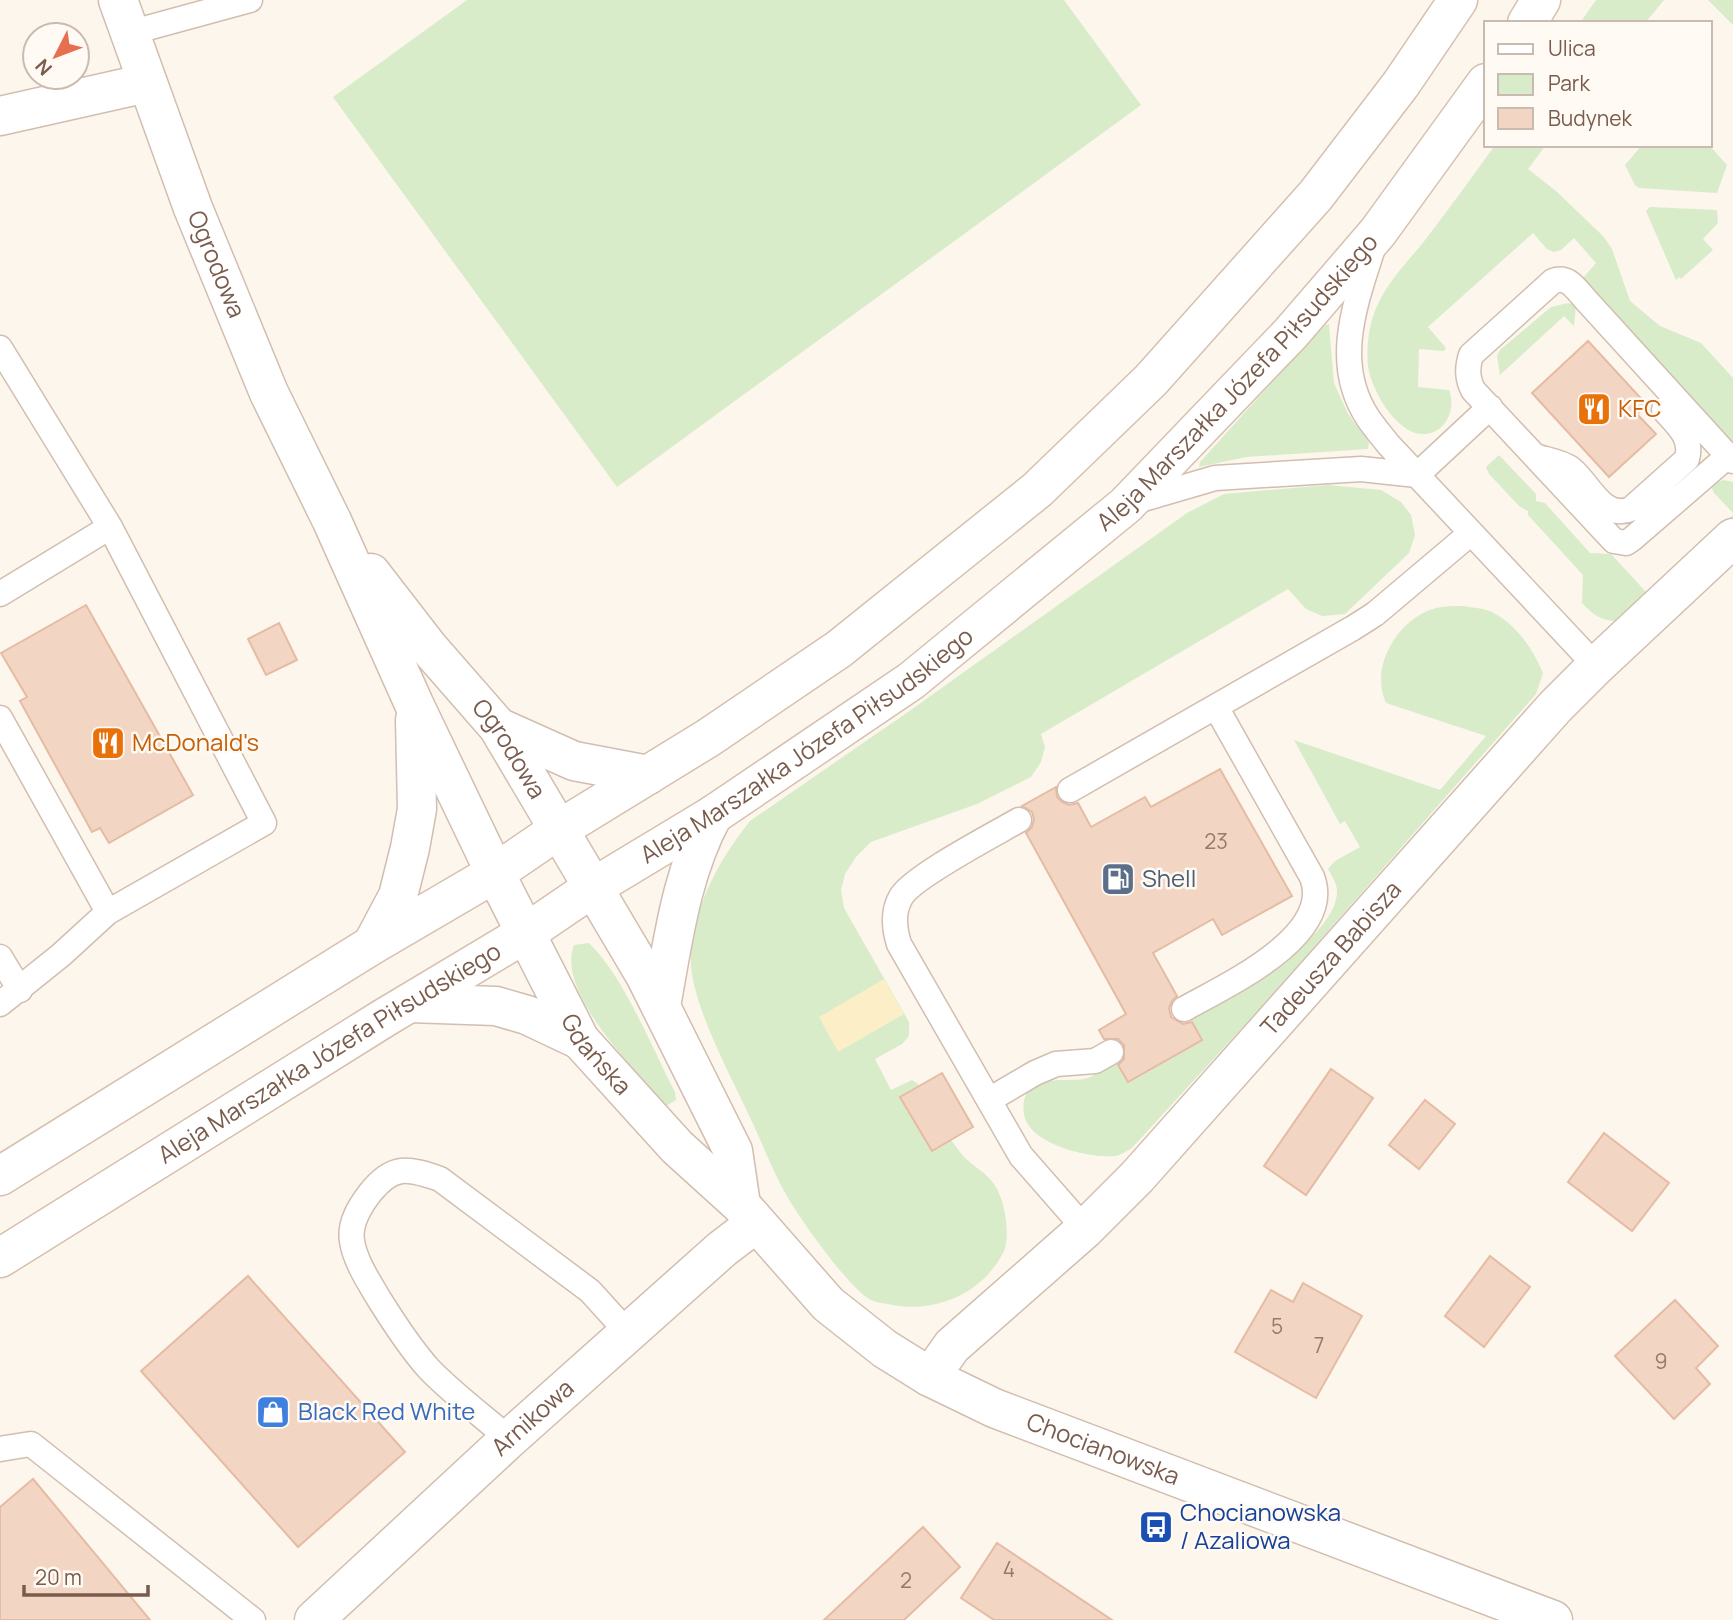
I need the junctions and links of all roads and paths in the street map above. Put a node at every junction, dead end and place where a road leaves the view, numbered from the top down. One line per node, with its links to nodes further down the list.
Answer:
1 (250, 0): 4 (lane)
2 (1458, 0): 27 (street)
3 (1541, 0): 5 (street)
4 (124, 16): 6 (street, Ogrodowa)
5 (1528, 21)
6 (146, 83): 8 (street); 17 (street, Ogrodowa)
7 (1484, 86): 9 (street, Aleja Marszałka Józefa Piłsudskiego)
8 (0, 116)
9 (1378, 232): 15 (lane); 16 (street, Aleja Marszałka Józefa Piłsudskiego)
10 (1585, 299): 12 (lane); 13 (lane); 14 (lane)
11 (0, 348): 18 (lane)
12 (1490, 407): 13 (lane); 15 (lane)
13 (1534, 456): 14 (lane)
14 (1730, 458)
15 (1417, 475): 16 (lane); 19 (lane)
16 (1126, 505): 29 (street, Aleja Marszałka Józefa Piłsudskiego)
17 (332, 522): 23 (street, Ogrodowa); 26 (street, Ogrodowa)
18 (110, 527): 21 (lane); 34 (lane)
19 (1471, 533): 22 (lane); 24 (lane)
20 (1733, 538): 22 (street, Tadeusza Babisza)
21 (0, 593)
22 (1596, 666): 47 (street, Tadeusza Babisza)
23 (414, 704): 32 (street, Ogrodowa); 36 (street)
24 (1216, 707): 28 (lane); 41 (lane)
25 (0, 718): 34 (lane)
26 (498, 727): 27 (street); 31 (street, Ogrodowa)
27 (648, 775): 31 (street)
28 (1070, 790)
29 (713, 815): 33 (street, Aleja Marszałka Józefa Piłsudskiego); 40 (street)
30 (1018, 820): 44 (lane)
31 (558, 830): 32 (street); 33 (street, Ogrodowa)
32 (495, 873): 35 (street, Gdańska); 36 (street)
33 (592, 888): 35 (street, Aleja Marszałka Józefa Piłsudskiego); 40 (street)
34 (108, 912): 38 (lane)
35 (526, 933): 39 (street, Aleja Marszałka Józefa Piłsudskiego); 42 (street, Gdańska)
36 (372, 945): 45 (street)
37 (0, 957): 38 (lane)
38 (10, 997)
39 (410, 1003): 42 (street); 48 (street, Aleja Marszałka Józefa Piłsudskiego)
40 (661, 1006): 46 (street)
41 (1184, 1009)
42 (580, 1040): 46 (street, Gdańska)
43 (1111, 1052): 44 (lane)
44 (989, 1100): 47 (lane)
45 (0, 1176)
46 (749, 1214): 49 (street, Arnikowa); 50 (street, Gdańska)
47 (1085, 1229): 50 (street, Tadeusza Babisza)
48 (0, 1258)
49 (628, 1333): 51 (street, Arnikowa); 51 (lane)
50 (930, 1377): 55 (street, Chocianowska)
51 (509, 1439): 54 (street, Arnikowa)
52 (0, 1450): 53 (lane)
53 (253, 1620)
54 (314, 1620)
55 (1553, 1620)

